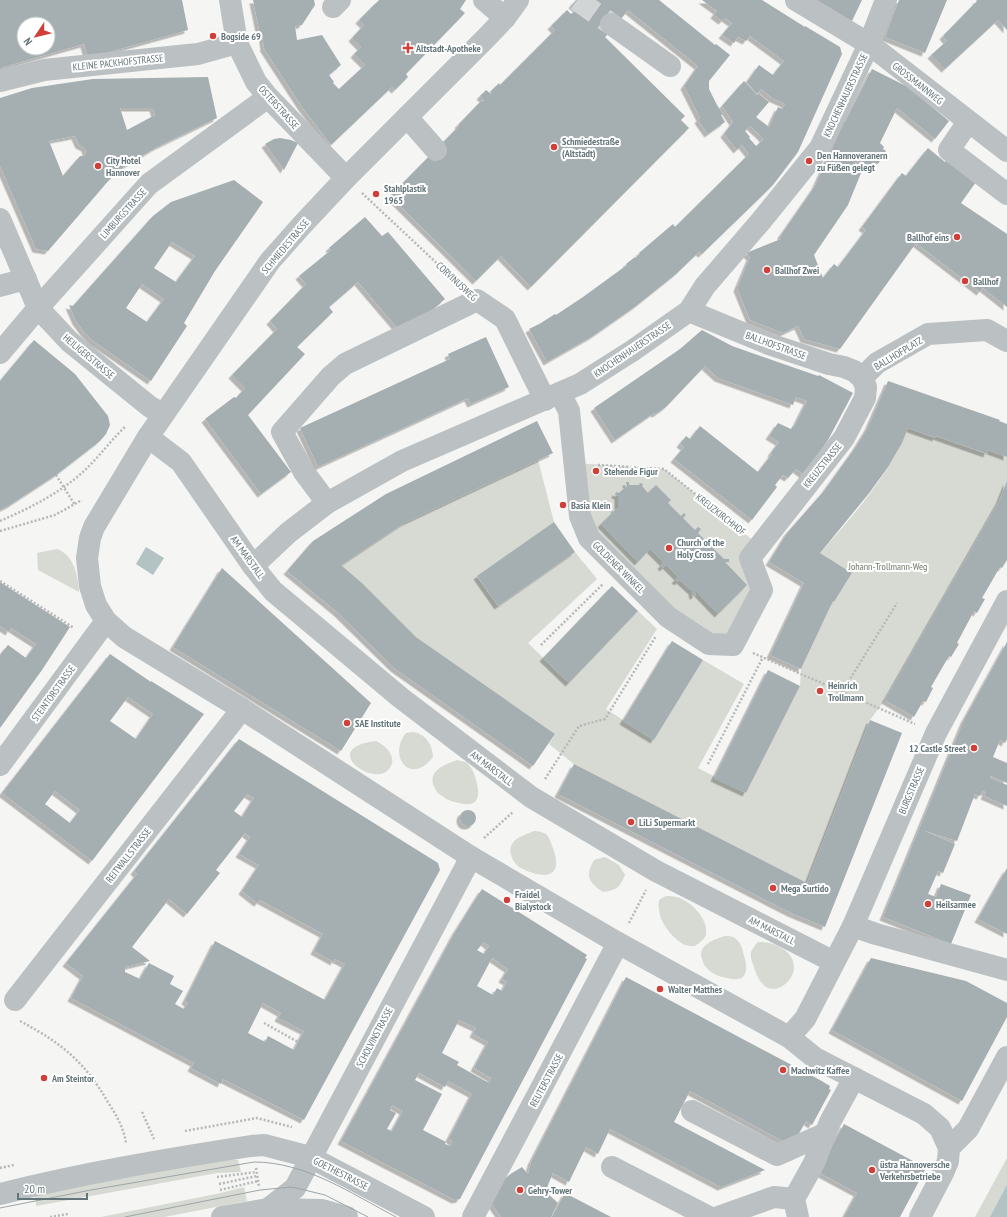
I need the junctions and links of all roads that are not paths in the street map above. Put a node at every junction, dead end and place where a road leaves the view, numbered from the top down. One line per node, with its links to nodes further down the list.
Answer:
1 (230, 0): 8 (street, OSTERSTRASSE)
2 (484, 0): 6 (street)
3 (518, 0): 6 (street, SCHMIEDESTRASSE)
4 (796, 0): 9 (street, GROSSMANNWEG)
5 (886, 0): 9 (street, KNOCHENHAUERSTRASSE)
6 (505, 18): 13 (street, SCHMIEDESTRASSE)
7 (610, 24): 10 (street)
8 (237, 44): 11 (street, KLEINE PACKHOFSTRASSE); 12 (street, OSTERSTRASSE)
9 (869, 44): 14 (street, GROSSMANNWEG); 23 (street, KNOCHENHAUERSTRASSE)
10 (670, 66)
11 (0, 81)
12 (268, 97): 17 (street, OSTERSTRASSE); 22 (street, LIMBURGSTRASSE)
13 (407, 117): 15 (street); 17 (street, SCHMIEDESTRASSE)
14 (968, 122): 16 (street, GROSSMANNWEG); 18 (street)
15 (436, 150)
16 (1007, 151)
17 (346, 178): 28 (street, SCHMIEDESTRASSE)
18 (1007, 194)
19 (0, 219): 20 (street, HEILIGERSTRASSE)
20 (26, 279): 21 (street); 22 (street, HEILIGERSTRASSE)
21 (0, 286)
22 (38, 308): 25 (street, LIMBURGSTRASSE); 28 (street, HEILIGERSTRASSE)
23 (689, 310): 26 (street, BALLHOFSTRASSE); 27 (street, KNOCHENHAUERSTRASSE)
24 (1007, 341): 26 (street, BALLHOFPLATZ)
25 (0, 353)
26 (862, 378): 34 (street, KREUZSTRASSE)
27 (552, 396): 30 (street, KNOCHENHAUERSTRASSE); 30 (street, CORVINUSWEG); 34 (street, GOLDENER WINKEL)
28 (156, 410): 29 (street, SCHMIEDESTRASSE)
29 (148, 437): 31 (street, AM MARSTALL); 33 (street, SCHMIEDESTRASSE)
30 (327, 503): 31 (street, KNOCHENHAUERSTRASSE)
31 (253, 566): 40 (street, AM MARSTALL)
32 (1007, 601): 38 (street, BURGSTRASSE)
33 (106, 620): 35 (street); 36 (street, STEINTORSTRASSE)
34 (734, 644)
35 (242, 709): 37 (street); 42 (street, REITWALLSTRASSE)
36 (0, 765)
37 (471, 857): 39 (street); 49 (street, SCHOLVINSTRASSE)
38 (853, 926): 40 (street, BURGSTRASSE); 41 (street)
39 (618, 943): 43 (street); 57 (street, REUTERSTRASSE)
40 (834, 962): 43 (street)
41 (1007, 970)
42 (15, 1010)
43 (789, 1037): 45 (street)
44 (1007, 1057): 48 (street)
45 (854, 1078): 47 (street); 48 (street)
46 (692, 1111): 47 (street)
47 (824, 1134): 52 (street)
48 (949, 1148): 60 (street)
49 (310, 1157): 51 (street, GOETHESTRASSE); 53 (street, SCHOLVINSTRASSE); 56 (street, GOETHESTRASSE)
50 (612, 1167): 58 (street)
51 (0, 1194)
52 (796, 1208): 59 (street)
53 (266, 1209): 54 (street); 55 (street)
54 (222, 1217)
55 (347, 1217)
56 (424, 1217)
57 (473, 1217)
58 (709, 1217)
59 (718, 1217)
60 (920, 1217)

